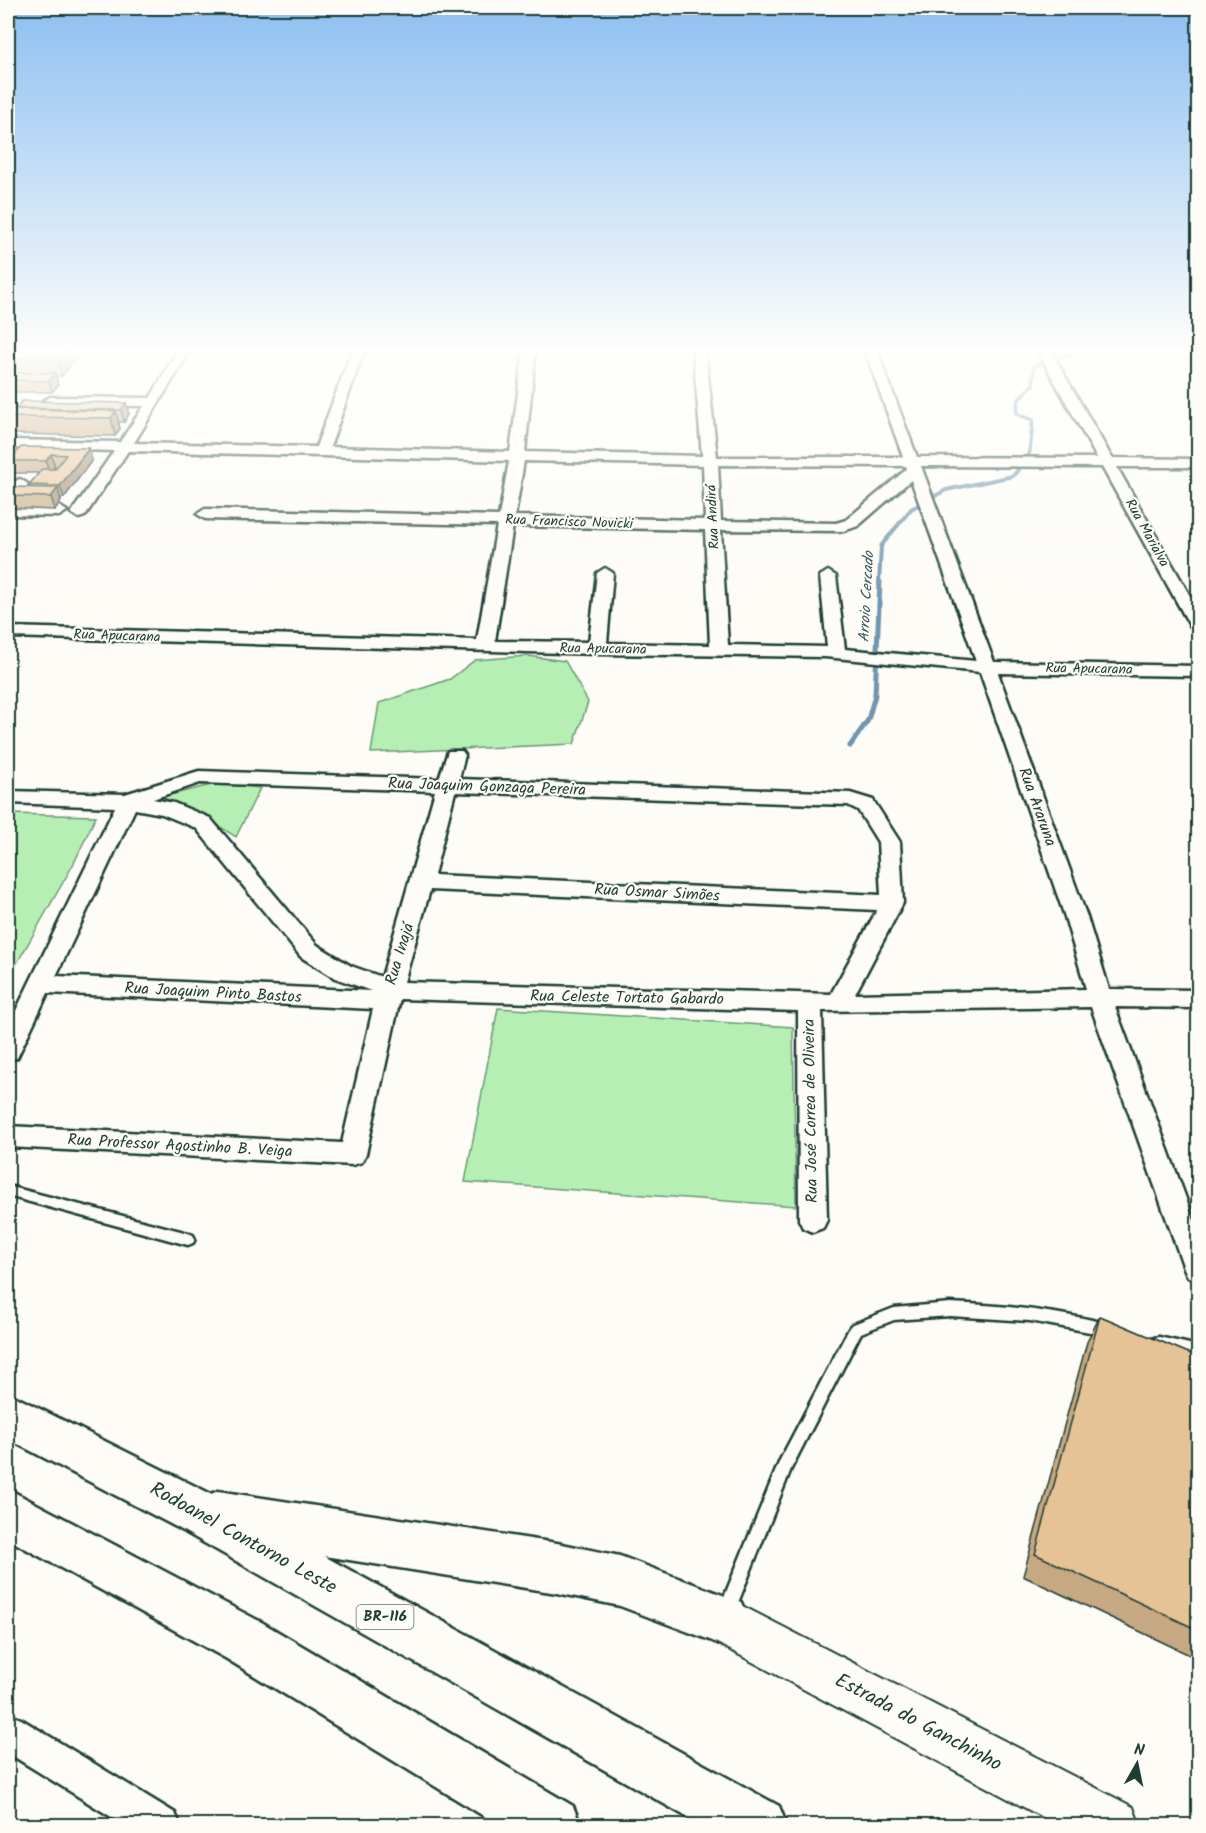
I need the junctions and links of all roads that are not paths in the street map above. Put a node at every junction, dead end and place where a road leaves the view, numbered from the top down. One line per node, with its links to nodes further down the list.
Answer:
1 (132, 434): 7 (street)
2 (328, 434): 9 (street)
3 (520, 434): 10 (street)
4 (707, 434): 11 (street, Rua Andirá)
5 (900, 434): 14 (street, Rua Araruna)
6 (1091, 434): 12 (street, Rua Marialva)
7 (124, 447): 8 (street); 9 (street); 19 (street)
8 (11, 451)
9 (321, 453): 10 (street)
10 (517, 456): 11 (street); 21 (street)
11 (710, 461): 14 (street); 22 (street, Rua Andirá)
12 (1108, 462): 13 (street); 14 (street); 25 (street, Rua Marialva)
13 (1198, 463)
14 (912, 467): 22 (street, Rua Francisco Novicki); 31 (street, Rua Araruna)
15 (20, 484): 16 (street)
16 (8, 496)
17 (8, 510): 18 (street)
18 (59, 512)
19 (79, 513)
20 (205, 514): 21 (street, Rua Francisco Novicki)
21 (505, 520): 22 (street, Rua Francisco Novicki); 27 (street)
22 (713, 526): 29 (street, Rua Andirá)
23 (605, 573): 28 (street)
24 (828, 576): 30 (street)
25 (1198, 624)
26 (8, 632): 27 (street, Rua Apucarana)
27 (484, 646): 28 (street, Rua Apucarana)
28 (597, 649): 29 (street, Rua Apucarana)
29 (719, 651): 30 (street, Rua Apucarana)
30 (837, 653): 31 (street, Rua Apucarana)
31 (987, 667): 32 (street, Rua Apucarana); 41 (street, Rua Araruna)
32 (1198, 671)
33 (455, 755): 34 (street, Rua Inajá)
34 (448, 786): 36 (street, Rua Joaquim Gonzaga Pereira); 37 (street, Rua Inajá); 38 (street, Rua Joaquim Gonzaga Pereira)
35 (8, 797): 36 (street)
36 (128, 801): 39 (street); 40 (street, Rua Celeste Tortato Gabardo)
37 (421, 882): 38 (street, Rua Osmar Simões); 40 (street, Rua Inajá)
38 (892, 903): 44 (street)
39 (40, 984): 40 (street, Rua Joaquim Pinto Bastos); 45 (street)
40 (388, 995): 43 (street, Rua Celeste Tortato Gabardo); 47 (street, Rua Inajá)
41 (1100, 998): 42 (street, Rua Celeste Tortato Gabardo); 44 (street, Rua Celeste Tortato Gabardo); 51 (street, Rua Araruna)
42 (1198, 999)
43 (810, 1002): 44 (street, Rua Celeste Tortato Gabardo); 49 (street, Rua José Correa de Oliveira)
44 (838, 1003)
45 (8, 1051)
46 (8, 1137): 47 (street, Rua Professor Agostinho B. Veiga)
47 (353, 1154)
48 (8, 1191): 50 (lane)
49 (813, 1220)
50 (188, 1239)
51 (1198, 1268)
52 (1123, 1334): 58 (lane)
53 (1145, 1339): 54 (lane)
54 (1198, 1352)
55 (8, 1415): 56 (highway, Rodoanel Contorno Leste / BR-116)
56 (195, 1511): 58 (highway); 62 (highway, Rodoanel Contorno Leste / BR-116)
57 (8, 1513): 61 (highway)
58 (723, 1620): 63 (main road, Estrada do Ganchinho)
59 (8, 1732): 60 (street)
60 (162, 1826)
61 (553, 1826)
62 (759, 1826)
63 (1114, 1826)

